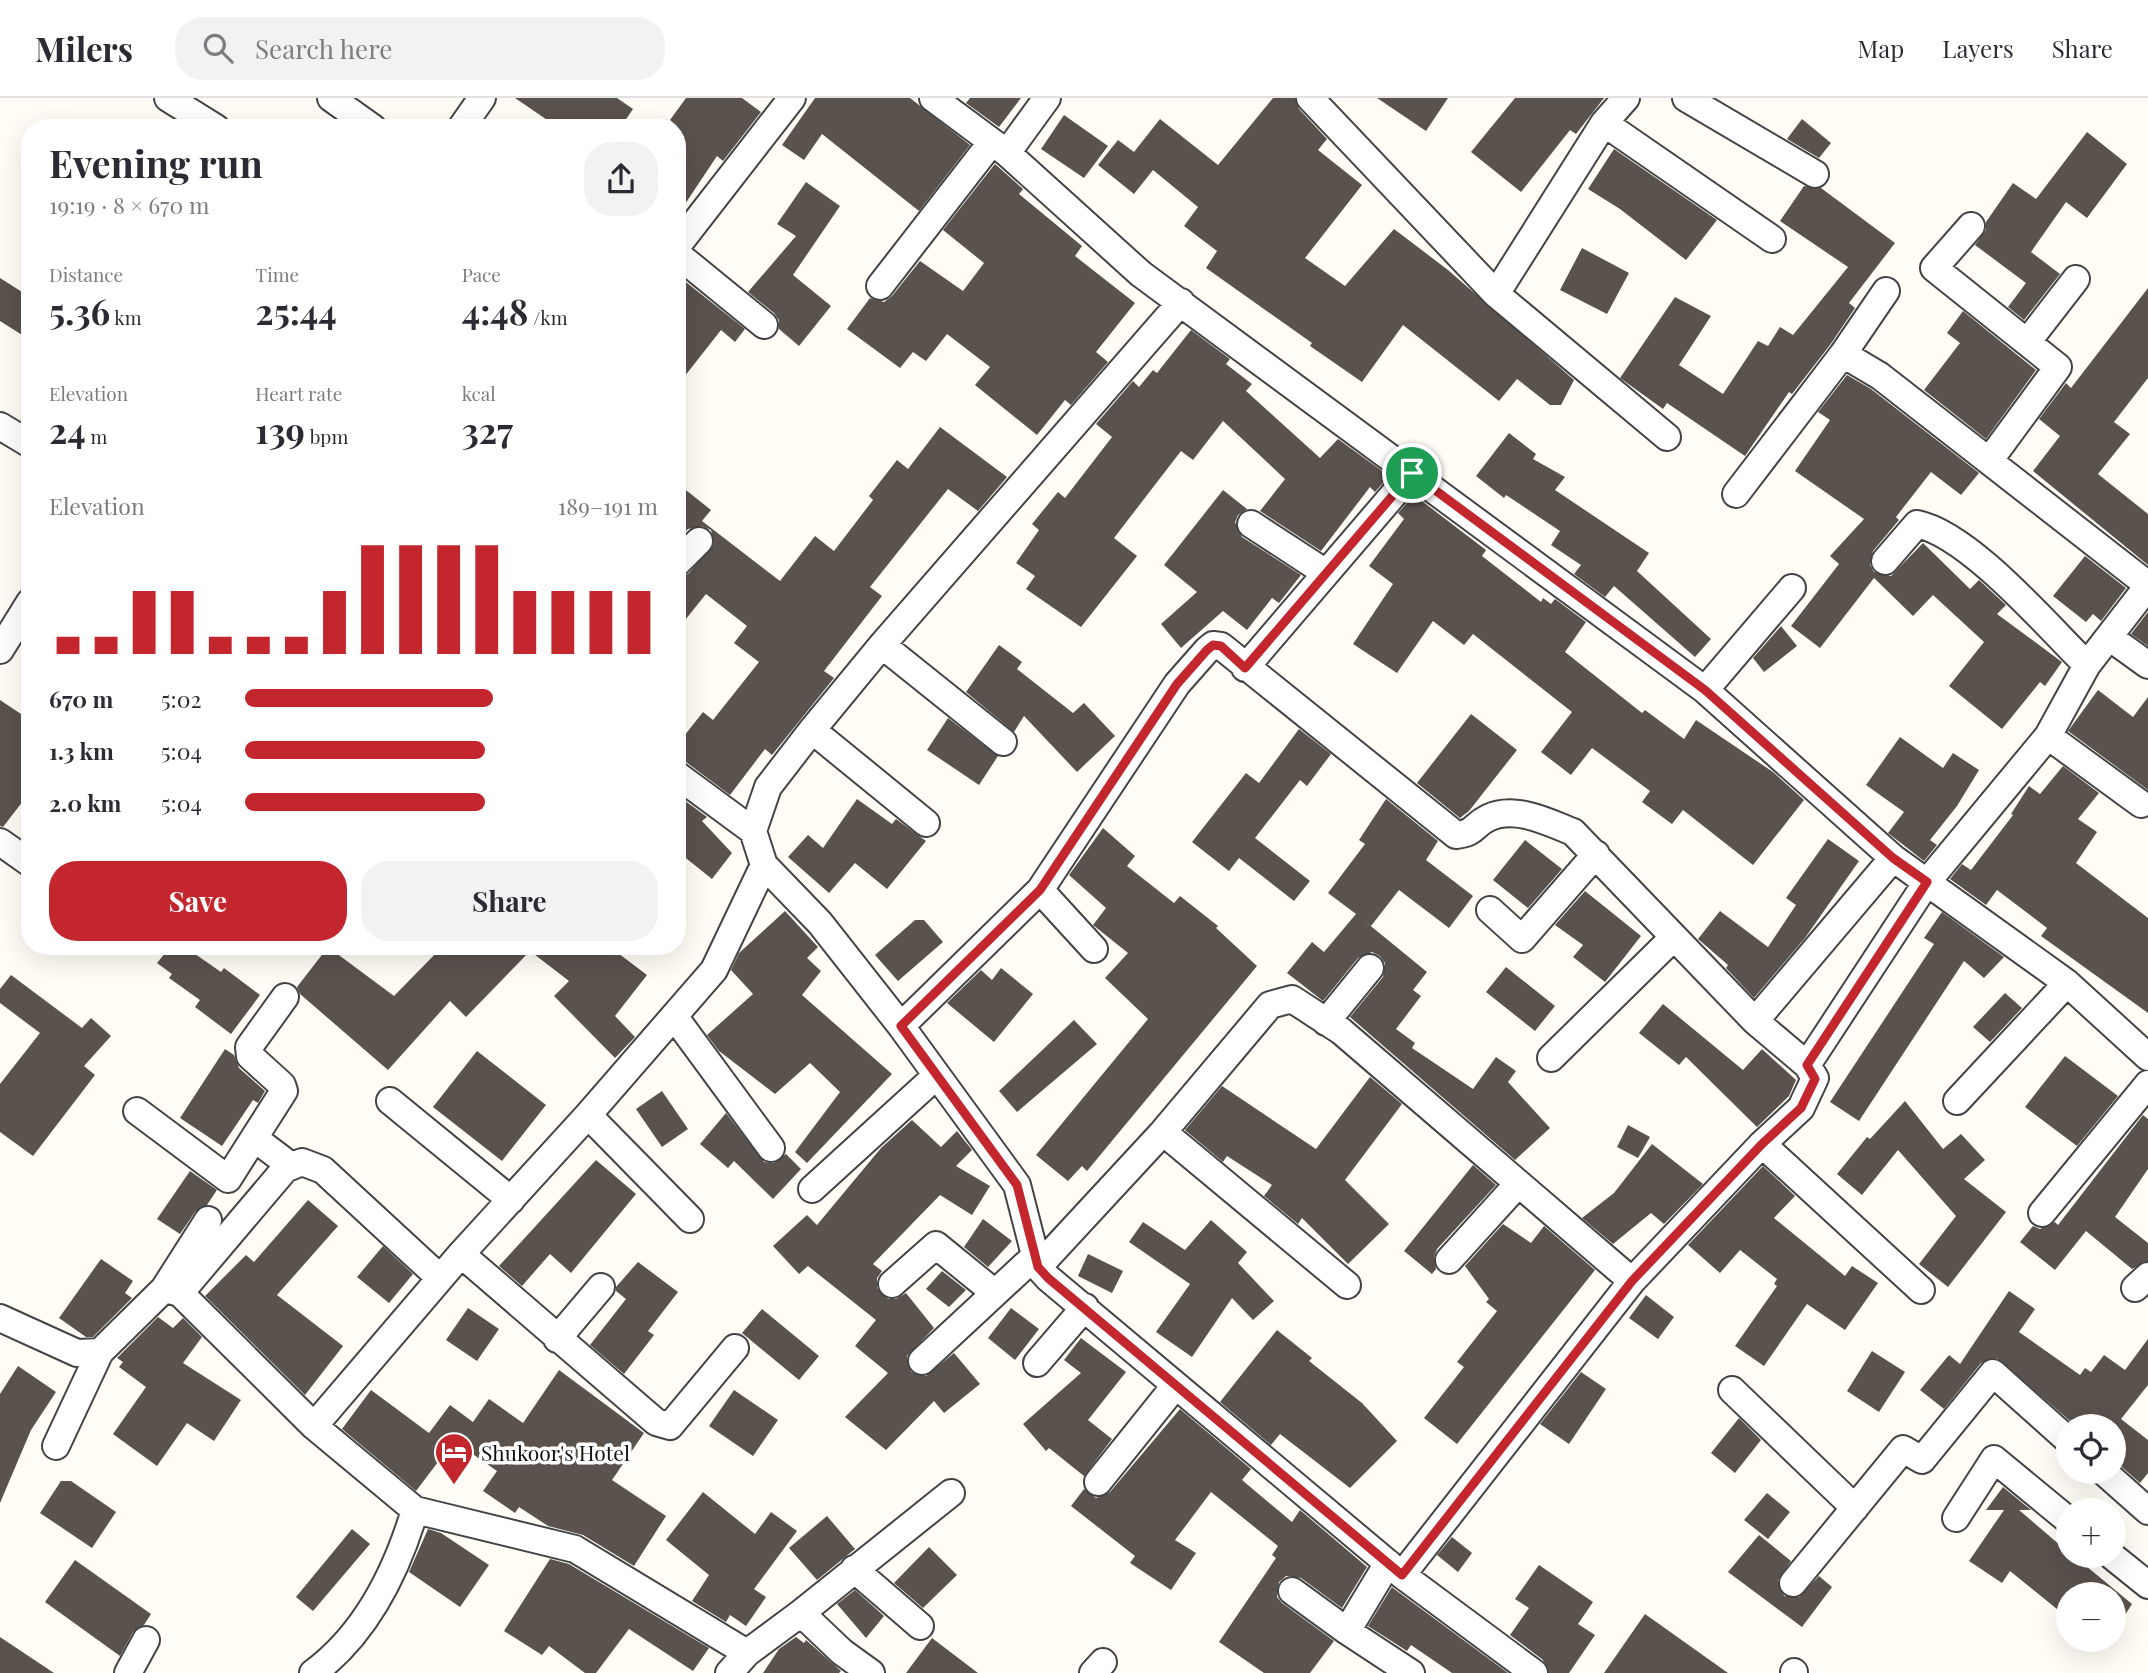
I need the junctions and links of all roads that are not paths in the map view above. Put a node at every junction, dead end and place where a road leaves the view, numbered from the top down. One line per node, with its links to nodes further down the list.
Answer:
1 (168, 98): 10 (street)
2 (331, 98): 11 (street)
3 (482, 98): 12 (street)
4 (792, 98): 17 (street)
5 (933, 98): 14 (street)
6 (1047, 98): 14 (street)
7 (1310, 98): 23 (street)
8 (1626, 98): 13 (street)
9 (1686, 98): 15 (street)
10 (202, 119)
11 (360, 119)
12 (467, 119)
13 (1604, 123): 18 (street); 23 (street)
14 (999, 148): 21 (street); 24 (street)
15 (1815, 174)
16 (1971, 226): 26 (street)
17 (686, 234)
18 (1772, 239)
19 (686, 261): 25 (street)
20 (2076, 279): 26 (street)
21 (880, 286)
22 (1886, 291): 27 (street)
23 (1496, 294): 29 (street)
24 (1181, 302): 32 (street); 44 (street)
25 (764, 326)
26 (2028, 341): 31 (street)
27 (1843, 354): 31 (street); 33 (street)
28 (0, 425): 30 (street)
29 (1667, 437)
30 (21, 438)
31 (1989, 461): 39 (street)
32 (1412, 473): 38 (street); 49 (street)
33 (1736, 494)
34 (1251, 524): 38 (street)
35 (699, 541): 36 (street)
36 (686, 554)
37 (1885, 561): 46 (street)
38 (1325, 573): 48 (street)
39 (2148, 585): 43 (street)
40 (1792, 588): 49 (street)
41 (21, 610): 42 (street)
42 (7, 623): 45 (street)
43 (2109, 637): 46 (street); 47 (street)
44 (882, 645): 50 (street); 52 (street)
45 (0, 650)
46 (2087, 665): 51 (street)
47 (2148, 665)
48 (1245, 668): 58 (street); 63 (street)
49 (1705, 690): 60 (street)
50 (812, 730): 55 (street); 56 (street)
51 (2048, 736): 54 (street); 62 (street)
52 (1003, 743)
53 (686, 782): 56 (street)
54 (2141, 804)
55 (926, 822)
56 (753, 831): 61 (street)
57 (0, 842): 59 (street)
58 (1596, 854): 64 (street); 65 (street)
59 (21, 857)
60 (1893, 858): 62 (street); 71 (street)
61 (764, 865): 70 (street); 73 (street)
62 (1927, 882): 68 (street); 76 (street)
63 (1040, 890): 66 (street); 73 (street)
64 (1490, 910)
65 (1674, 937): 71 (street); 75 (street)
66 (1094, 949)
67 (1370, 968): 72 (street)
68 (2067, 983): 74 (street); 80 (street)
69 (285, 997): 84 (street)
70 (674, 1016): 82 (street); 86 (street)
71 (1755, 1021): 76 (street)
72 (1326, 1022): 83 (street); 88 (street)
73 (901, 1026): 77 (street)
74 (2148, 1056)
75 (1551, 1058)
76 (1807, 1065): 85 (street)
77 (935, 1077): 89 (street); 96 (street)
78 (2148, 1084): 91 (street)
79 (390, 1101): 90 (street)
80 (1957, 1101)
81 (137, 1111): 84 (street)
82 (588, 1115): 90 (street); 92 (street)
83 (1163, 1132): 96 (street); 100 (street)
84 (254, 1139): 87 (street)
85 (1762, 1144): 98 (street); 102 (street)
86 (771, 1148)
87 (291, 1166): 97 (street); 103 (street)
88 (1517, 1185): 95 (street); 98 (street)
89 (813, 1189)
90 (511, 1200): 94 (street)
91 (2042, 1213)
92 (690, 1219)
93 (208, 1220): 103 (street)
94 (461, 1254): 97 (street); 107 (street)
95 (1449, 1260)
96 (1036, 1261): 104 (street); 105 (street)
97 (440, 1278): 114 (street)
98 (1632, 1281): 127 (street)
99 (892, 1284): 104 (street)
100 (1347, 1285)
101 (601, 1287): 107 (street)
102 (1921, 1290)
103 (172, 1291): 109 (street); 114 (street)
104 (995, 1293): 110 (street)
105 (1085, 1307): 111 (street); 112 (street)
106 (0, 1318): 109 (street)
107 (557, 1339): 108 (street)
108 (735, 1348)
109 (100, 1352): 116 (street)
110 (922, 1361)
111 (1037, 1363)
112 (1175, 1386): 117 (street); 127 (street)
113 (1732, 1390): 120 (street)
114 (314, 1426): 121 (street)
115 (2056, 1429): 120 (street)
116 (56, 1446)
117 (1098, 1482)
118 (2118, 1484): 123 (street)
119 (951, 1493): 126 (street)
120 (1855, 1508): 128 (street)
121 (415, 1510): 135 (street); 137 (street)
122 (2056, 1510): 124 (street)
123 (2148, 1511)
124 (1956, 1518)
125 (2126, 1567): 129 (street)
126 (854, 1569): 131 (street); 132 (street)
127 (1395, 1569): 133 (street); 141 (street)
128 (1793, 1583)
129 (2148, 1585)
130 (1293, 1591): 133 (street)
131 (801, 1613): 135 (street); 139 (street)
132 (920, 1626)
133 (1347, 1631): 140 (street)
134 (146, 1640): 136 (street)
135 (747, 1653): 138 (street)
136 (128, 1673)
137 (313, 1673)
138 (729, 1673)
139 (871, 1673)
140 (1411, 1673)
141 (1534, 1673)

